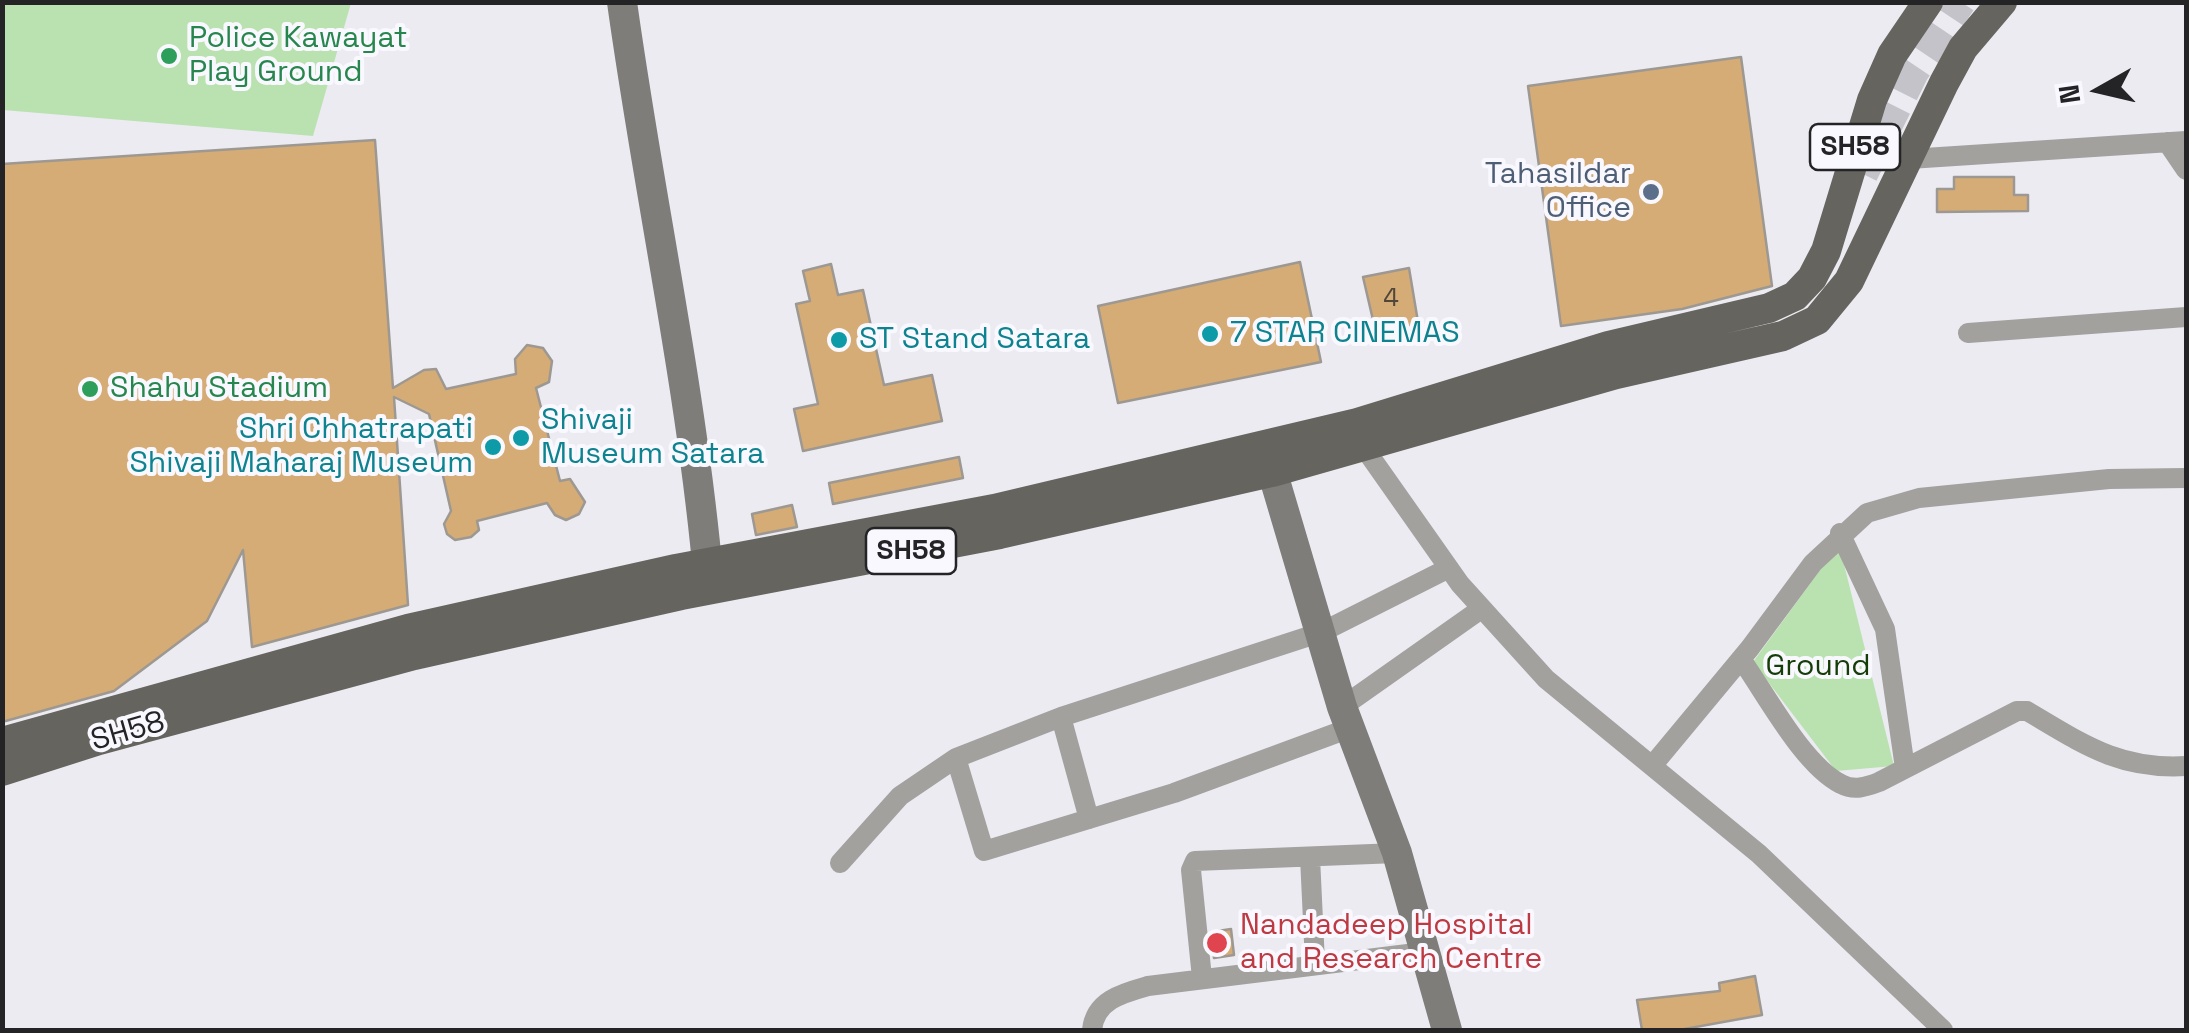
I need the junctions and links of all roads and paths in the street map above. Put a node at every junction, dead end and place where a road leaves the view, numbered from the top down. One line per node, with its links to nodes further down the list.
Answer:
1 (622, 2): 16 (main road)
2 (1928, 2): 7 (main road, SH58 / SH58)
3 (2002, 2): 5 (main road, SH58 / SH58)
4 (2177, 141): 5 (street); 6 (street)
5 (1909, 159): 8 (main road, SH58 / SH58)
6 (2186, 170)
7 (1839, 215): 8 (main road); 11 (main road, SH58 / SH58)
8 (1849, 282): 11 (main road, SH58 / SH58)
9 (2186, 317): 10 (street)
10 (1968, 334)
11 (1692, 342): 12 (main road, SH58 / SH58)
12 (1361, 436): 13 (main road, SH58 / SH58); 17 (street)
13 (1268, 458): 16 (main road, SH58 / SH58); 19 (main road); 21 (main road, SH58 / SH58)
14 (2186, 478): 15 (street)
15 (1840, 533): 20 (street); 28 (street)
16 (708, 563): 21 (main road, SH58 / SH58)
17 (1449, 568): 18 (street); 19 (street)
18 (1481, 609): 23 (street); 26 (street)
19 (1322, 632): 22 (street); 23 (main road)
20 (1741, 659): 26 (street); 28 (street)
21 (294, 673): 24 (main road, SH58 / SH58); 29 (main road, SH58 / SH58)
22 (1062, 717): 25 (street); 30 (street)
23 (1346, 718): 30 (street); 31 (main road)
24 (2, 742)
25 (956, 758): 30 (street); 33 (street)
26 (1652, 766): 39 (street)
27 (2186, 766): 28 (street)
28 (1905, 768)
29 (2, 771)
30 (1089, 819)
31 (1397, 853): 32 (street); 34 (main road)
32 (1310, 858): 35 (street); 36 (street)
33 (840, 863)
34 (1424, 952): 35 (street); 38 (main road)
35 (1315, 963): 36 (street)
36 (1202, 978): 37 (street)
37 (1092, 1030)
38 (1447, 1030)
39 (1943, 1030)

